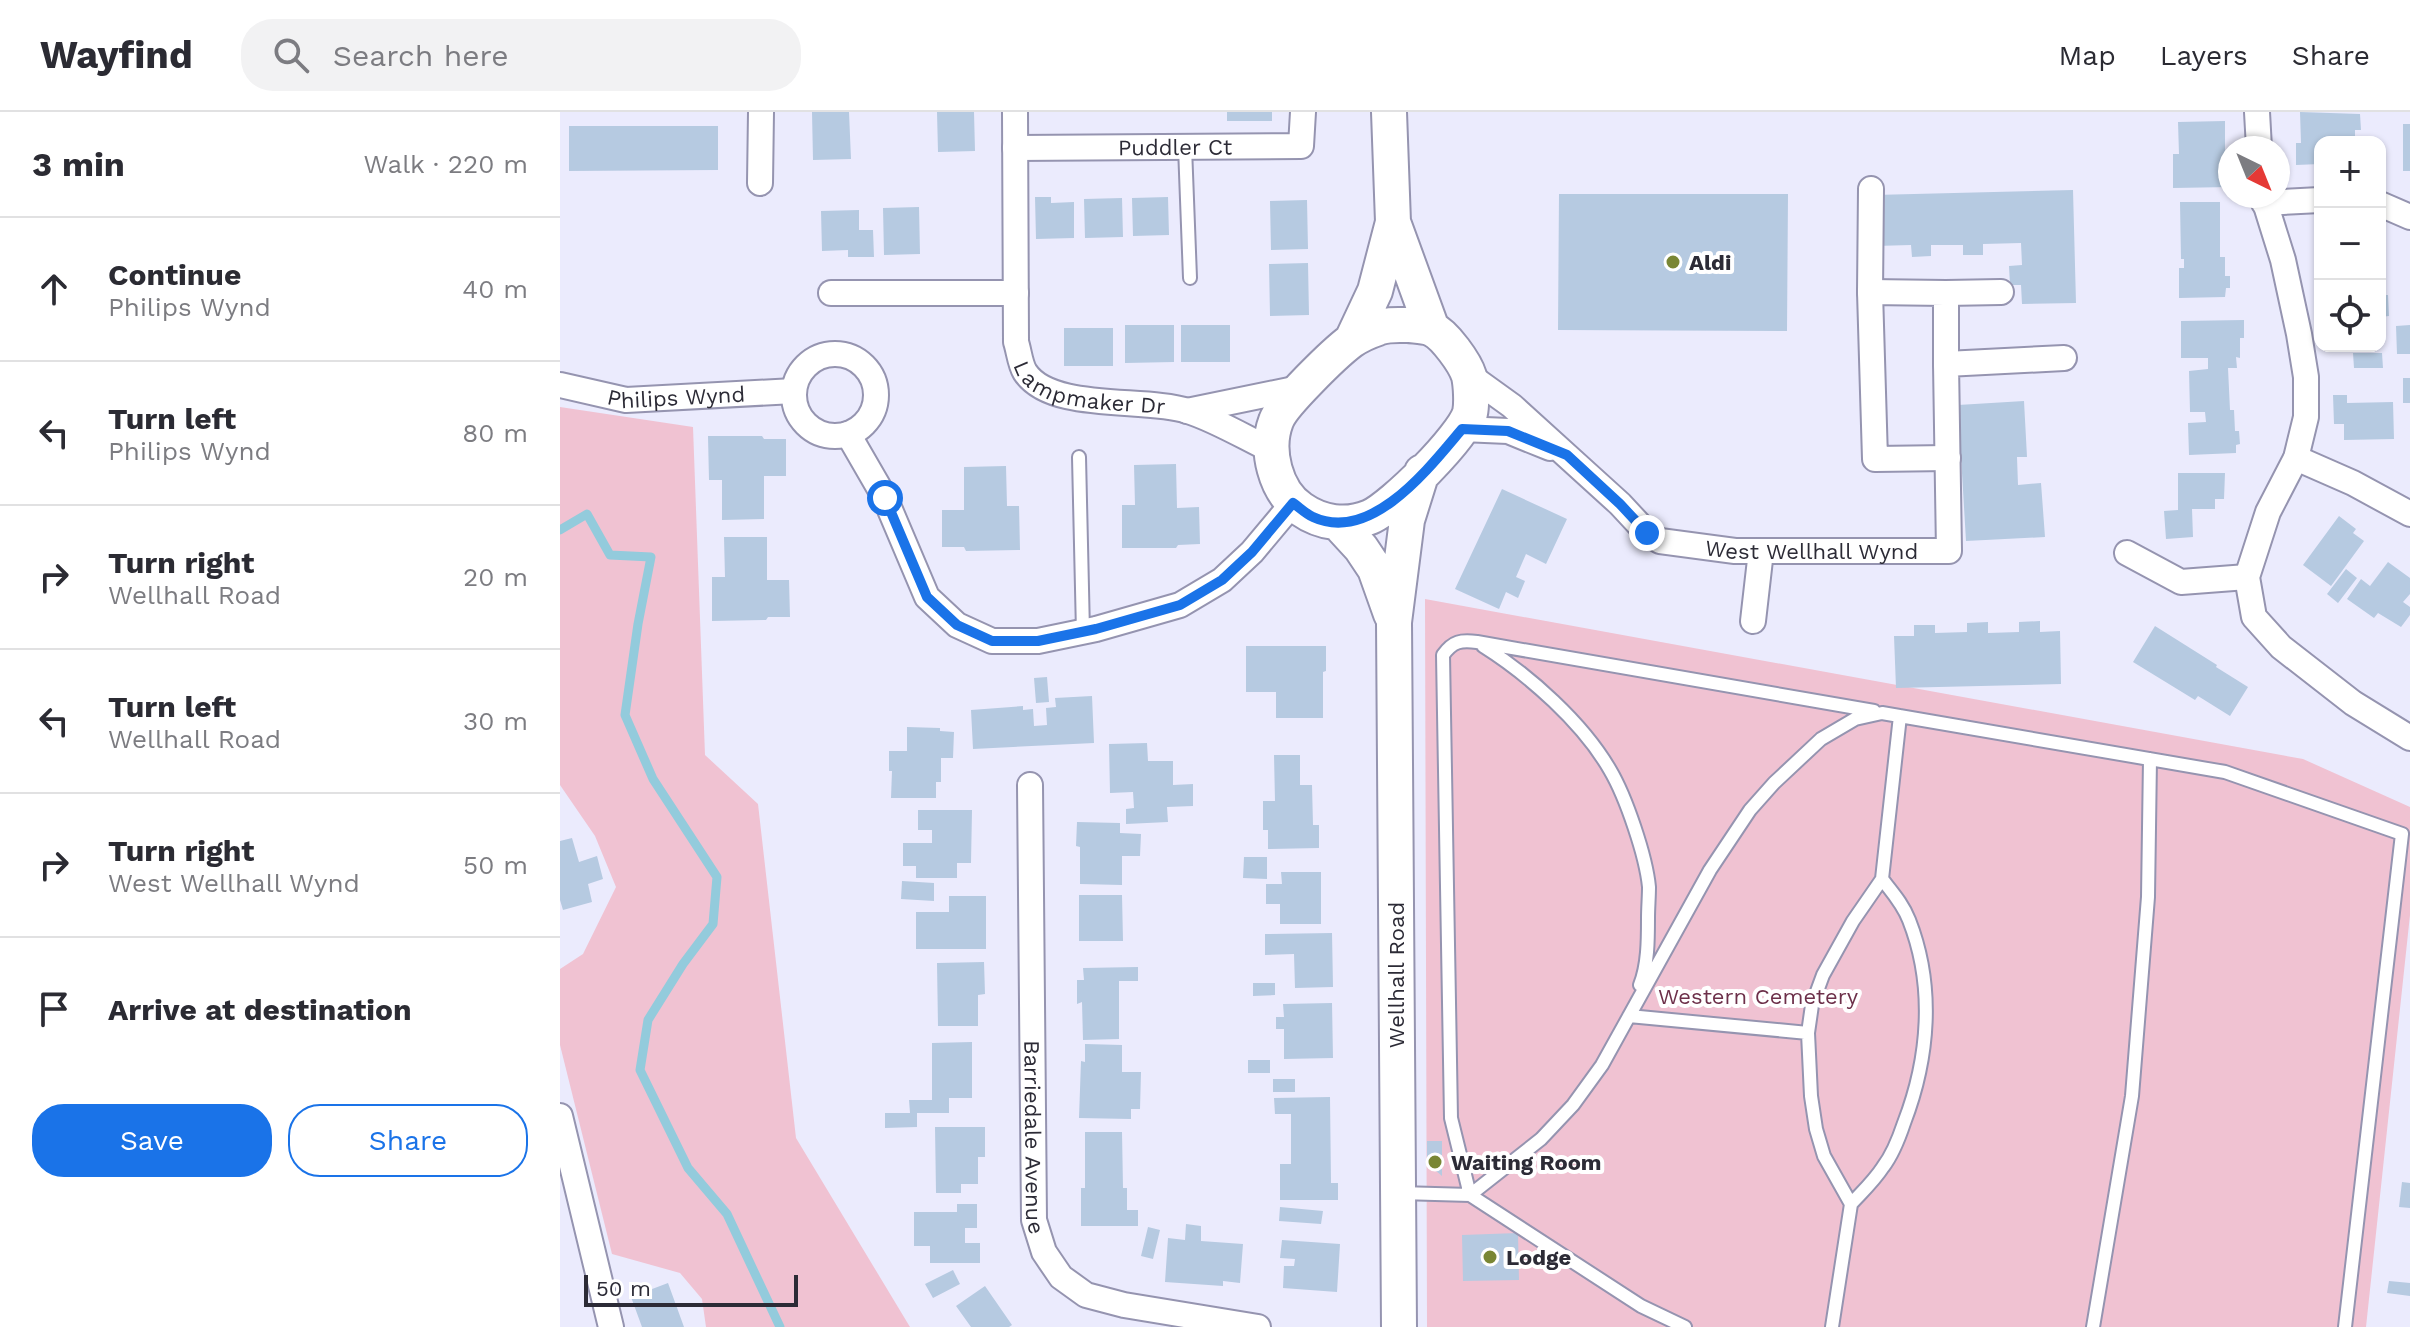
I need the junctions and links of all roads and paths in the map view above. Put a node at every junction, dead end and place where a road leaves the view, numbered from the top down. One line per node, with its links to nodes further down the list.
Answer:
1 (761, 112): 9 (street)
2 (1015, 112): 8 (street, Lampmaker Dr)
3 (1303, 112): 7 (street, Puddler Ct)
4 (1389, 112): 16 (street)
5 (2257, 112): 6 (street)
6 (2258, 136)
7 (1185, 147): 8 (street, Puddler Ct); 17 (lane)
8 (1015, 148): 21 (street, Lampmaker Dr)
9 (760, 183)
10 (1871, 189): 18 (street)
11 (2290, 200): 12 (street)
12 (2314, 200)
13 (2386, 207): 15 (street)
14 (2266, 208): 38 (street)
15 (2410, 217)
16 (1393, 222): 23 (street); 24 (street)
17 (1190, 278)
18 (1870, 292): 22 (street); 37 (street)
19 (2001, 292): 22 (street)
20 (831, 293): 21 (street)
21 (1016, 293): 31 (street, Lampmaker Dr)
22 (1946, 293): 26 (street, West Wellhall Wynd)
23 (1432, 329): 24 (street); 27 (street)
24 (1352, 340): 29 (street)
25 (2064, 358): 26 (street)
26 (1946, 364): 37 (street, West Wellhall Wynd)
27 (1469, 375): 32 (street); 35 (street, West Wellhall Wynd)
28 (560, 385): 30 (street, Philips Wynd)
29 (1304, 387): 31 (street, Lampmaker Dr); 34 (street)
30 (794, 391): 33 (street); 33 (street)
31 (1187, 411): 34 (street, Lampmaker Dr)
32 (1462, 429): 35 (street, West Wellhall Wynd); 39 (street, Wellhall Road)
33 (848, 434): 48 (street)
34 (1271, 450): 40 (street)
35 (1567, 455): 43 (street, West Wellhall Wynd)
36 (1079, 457): 48 (lane)
37 (1948, 458): 43 (street, West Wellhall Wynd)
38 (2296, 458): 41 (street); 45 (street)
39 (1422, 472): 42 (street, Wellhall Road); 47 (street, Wellhall Road)
40 (1293, 503): 42 (street, Wellhall Road); 48 (street)
41 (2410, 514)
42 (1338, 523): 47 (street, Wellhall Road)
43 (1761, 551): 46 (street)
44 (2127, 553): 45 (street)
45 (2247, 577): 52 (street)
46 (1753, 621)
47 (1394, 622): 59 (street, Wellhall Road)
48 (1083, 632)
49 (1477, 642): 50 (lane); 56 (lane); 60 (lane)
50 (1882, 713): 51 (lane); 56 (lane)
51 (1900, 716): 53 (lane); 55 (lane)
52 (2410, 738)
53 (2150, 759): 67 (lane); 68 (lane)
54 (1030, 785): 63 (street, Barriedale Avenue)
55 (1882, 879): 57 (lane); 61 (lane)
56 (1629, 1016): 57 (lane); 60 (lane)
57 (1808, 1033): 61 (lane)
58 (560, 1116): 62 (street)
59 (1397, 1193): 60 (lane); 64 (street, Wellhall Road)
60 (1470, 1195): 65 (lane)
61 (1851, 1204): 66 (lane)
62 (611, 1327)
63 (1258, 1327)
64 (1399, 1327)
65 (1685, 1327)
66 (1832, 1327)
67 (2093, 1327)
68 (2345, 1327)

